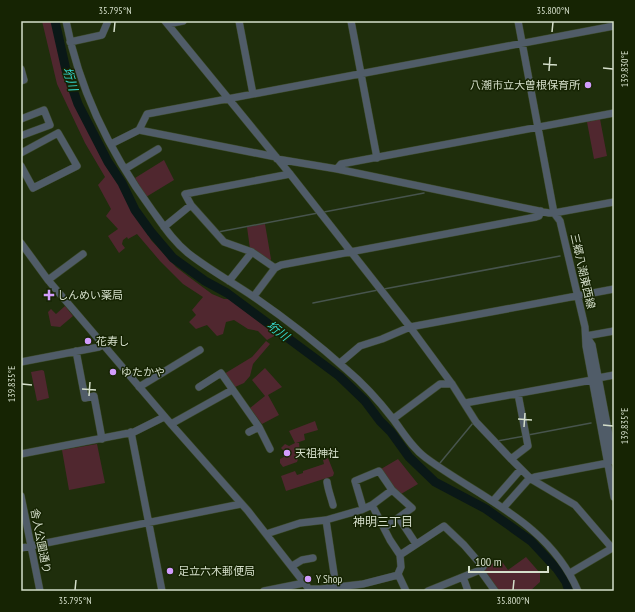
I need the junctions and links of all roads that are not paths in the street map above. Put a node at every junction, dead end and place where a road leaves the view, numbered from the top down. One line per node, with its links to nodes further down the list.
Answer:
1 (66, 21): 9 (street)
2 (108, 21): 9 (street)
3 (183, 21): 7 (street)
4 (239, 21): 14 (street)
5 (351, 21): 12 (street)
6 (518, 21): 10 (street, 三郷八潮東西線)
7 (166, 22): 15 (street)
8 (614, 26): 10 (street)
9 (70, 42): 21 (street)
10 (522, 44): 12 (street); 18 (street, 三郷八潮東西線)
11 (21, 70): 13 (street)
12 (361, 74): 14 (street); 25 (street)
13 (21, 81)
14 (253, 94): 15 (street)
15 (228, 99): 19 (street); 24 (street)
16 (614, 113): 18 (street)
17 (21, 119): 20 (street)
18 (538, 128): 25 (street); 33 (street, 三郷八潮東西線)
19 (139, 130): 21 (street); 24 (street)
20 (22, 136)
21 (111, 144): 27 (street)
22 (158, 149): 27 (street)
23 (21, 153): 26 (street)
24 (276, 158): 28 (street); 29 (street)
25 (377, 158): 28 (street)
26 (21, 166)
27 (125, 169): 34 (street)
28 (337, 169): 32 (street)
29 (290, 174): 31 (street); 38 (street)
30 (614, 202): 33 (street)
31 (191, 205): 34 (street); 37 (street)
32 (541, 211): 33 (street); 38 (street)
33 (554, 213): 45 (street, 三郷八潮東西線)
34 (164, 227): 42 (street)
35 (21, 243): 36 (street)
36 (23, 252): 41 (street)
37 (252, 252): 40 (street); 42 (street)
38 (350, 252): 40 (street); 46 (street)
39 (83, 254): 41 (street)
40 (275, 268): 44 (street)
41 (48, 280): 49 (street)
42 (229, 281): 44 (street)
43 (614, 289): 45 (street)
44 (254, 296): 53 (street)
45 (578, 296): 46 (street); 48 (street, 三郷八潮東西線)
46 (410, 327): 53 (street); 56 (street)
47 (614, 331): 48 (street)
48 (586, 336): 55 (street, 三郷八潮東西線)
49 (102, 345): 51 (street); 57 (street)
50 (200, 350): 57 (street)
51 (76, 351): 52 (street); 68 (street)
52 (21, 362)
53 (340, 364): 63 (street)
54 (614, 375): 55 (street)
55 (595, 379): 60 (street); 72 (street, 三郷八潮東西線)
56 (452, 384): 61 (street); 63 (street)
57 (139, 387): 62 (street)
58 (199, 387): 59 (street)
59 (232, 390): 64 (street); 65 (street)
60 (518, 394): 61 (street); 71 (street)
61 (465, 403): 71 (street)
62 (164, 417): 64 (street); 66 (street)
63 (393, 419): 79 (street)
64 (170, 424): 80 (street)
65 (259, 427): 67 (street); 69 (street)
66 (131, 432): 68 (street); 87 (street)
67 (249, 432)
68 (102, 439): 70 (street)
69 (270, 449)
70 (21, 454)
71 (511, 459): 73 (street)
72 (611, 462): 74 (street); 78 (street, 三郷八潮東西線)
73 (521, 469): 74 (street); 79 (street)
74 (531, 479): 84 (street); 93 (street)
75 (327, 482): 81 (street)
76 (392, 490): 82 (street); 83 (street); 85 (street)
77 (21, 496): 91 (street, 舎人公園通り)
78 (614, 497)
79 (493, 501): 84 (street)
80 (241, 504): 87 (street); 89 (street)
81 (333, 505)
82 (372, 505): 83 (street); 88 (street)
83 (363, 508): 86 (street)
84 (503, 508): 98 (street)
85 (399, 518): 88 (street); 90 (street)
86 (326, 520): 89 (street); 103 (street)
87 (148, 522): 91 (street); 106 (street)
88 (384, 528): 94 (street)
89 (266, 534): 96 (street)
90 (416, 544): 94 (street); 97 (street)
91 (30, 546): 92 (street); 105 (street, 舎人公園通り)
92 (21, 548)
93 (613, 548): 98 (street)
94 (400, 555): 99 (street)
95 (313, 558): 96 (street)
96 (292, 566): 101 (street)
97 (480, 570): 100 (street); 112 (street)
98 (570, 573): 113 (street)
99 (398, 575): 102 (street); 109 (street)
100 (463, 577): 110 (street); 111 (street)
101 (304, 583): 104 (street); 107 (street)
102 (363, 584): 103 (street); 108 (street)
103 (336, 587): 104 (street)
104 (320, 590)
105 (40, 591)
106 (162, 591)
107 (264, 591)
108 (367, 591)
109 (406, 591)
110 (429, 591)
111 (468, 591)
112 (495, 591)
113 (578, 591)

